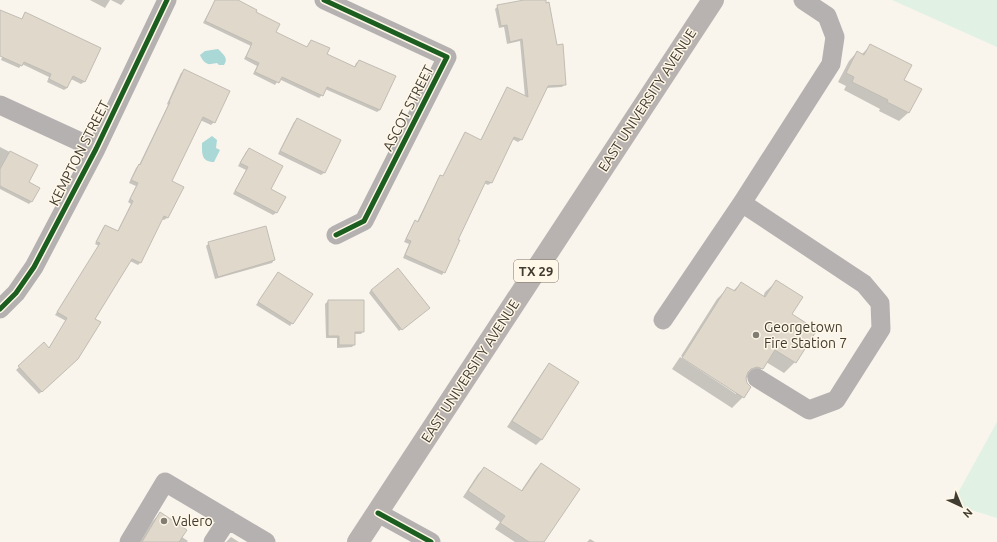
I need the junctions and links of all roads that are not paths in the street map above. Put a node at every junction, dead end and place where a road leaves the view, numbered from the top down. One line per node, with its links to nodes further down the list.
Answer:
1 (167, 0): 6 (street, KEMPTON STREET)
2 (324, 0): 8 (street, ASCOT STREET)
3 (713, 0): 12 (main road, EAST UNIVERSITY AVENUE / TX 29)
4 (803, 0): 7 (street)
5 (0, 105): 6 (street)
6 (96, 149): 9 (street, KEMPTON STREET)
7 (742, 203): 10 (street); 11 (street)
8 (336, 235)
9 (0, 309)
10 (663, 320)
11 (757, 378)
12 (378, 513): 17 (main road, EAST UNIVERSITY AVENUE / TX 29); 18 (street)
13 (228, 519): 14 (street); 15 (street); 16 (street)
14 (129, 542)
15 (213, 542)
16 (266, 542)
17 (358, 542)
18 (431, 542)

